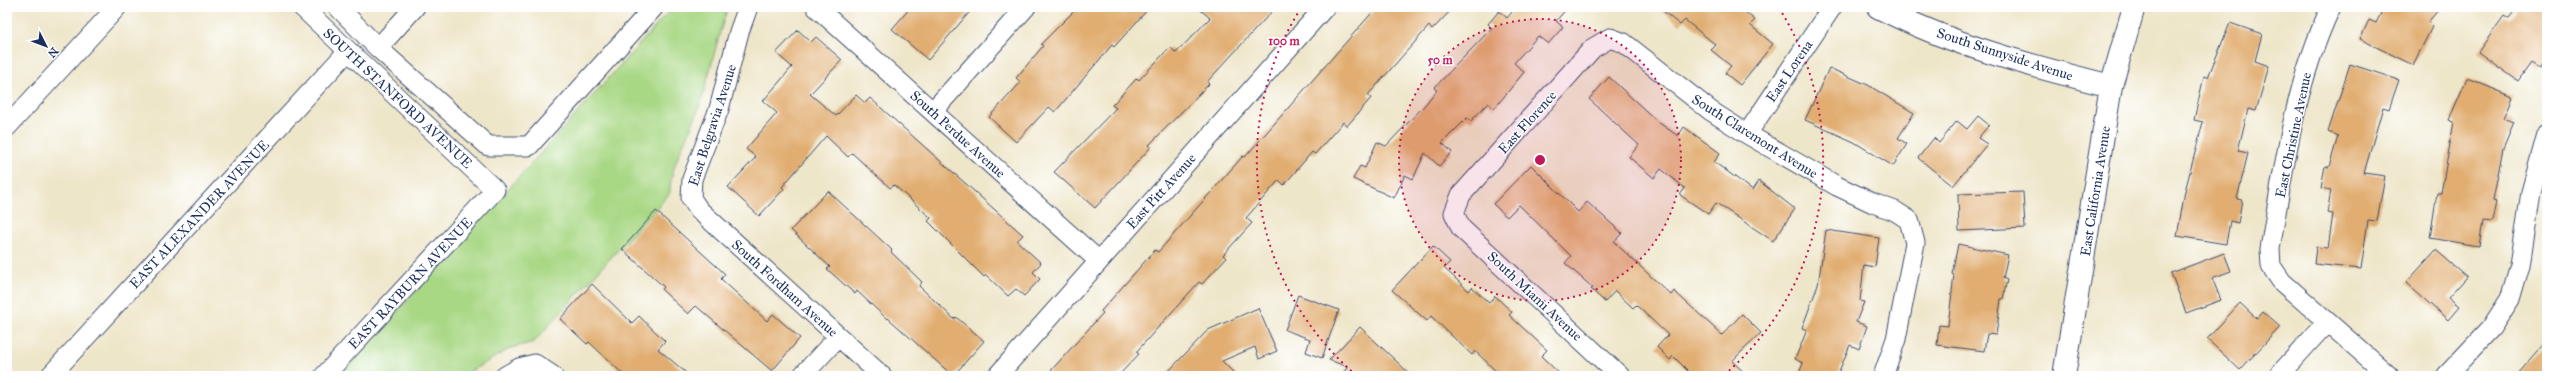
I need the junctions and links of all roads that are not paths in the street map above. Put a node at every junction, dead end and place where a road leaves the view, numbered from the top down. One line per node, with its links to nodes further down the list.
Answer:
1 (117, 7): 19 (street)
2 (302, 7): 16 (street, SOUTH STANFORD AVENUE)
3 (338, 7): 15 (street)
4 (415, 7): 15 (street)
5 (654, 7): 15 (street)
6 (748, 7): 23 (street, East Belgravia Avenue)
7 (816, 7): 18 (street, South Perdue Avenue)
8 (1026, 7): 18 (street)
9 (1325, 7): 25 (street, East Pitt Avenue)
10 (1832, 7): 20 (street, East Lorena)
11 (1878, 7): 17 (street, South Sunnyside Avenue)
12 (2134, 7): 17 (street, East California Avenue)
13 (2331, 7): 26 (street, East Christine Avenue)
14 (1610, 38): 20 (street, South Claremont Avenue); 24 (street, East Florence)
15 (378, 48)
16 (348, 51): 22 (street, SOUTH STANFORD AVENUE); 28 (street, EAST ALEXANDER AVENUE)
17 (2111, 86): 37 (street, East California Avenue)
18 (933, 111): 25 (street, South Perdue Avenue)
19 (7, 126)
20 (1747, 134): 36 (street, South Claremont Avenue)
21 (2547, 134): 40 (street)
22 (495, 190): 29 (street, EAST RAYBURN AVENUE)
23 (691, 198): 27 (street, South Fordham Avenue)
24 (1454, 213): 35 (street, South Miami Avenue)
25 (1099, 261): 34 (street, East Pitt Avenue)
26 (2327, 322): 38 (street); 39 (street)
27 (838, 336): 32 (street); 33 (street, South Fordham Avenue)
28 (50, 376)
29 (324, 376)
30 (505, 376): 31 (street)
31 (553, 376)
32 (802, 376)
33 (882, 376)
34 (997, 376)
35 (1620, 376)
36 (1883, 376)
37 (2064, 376)
38 (2278, 376)
39 (2389, 376)
40 (2446, 376)

